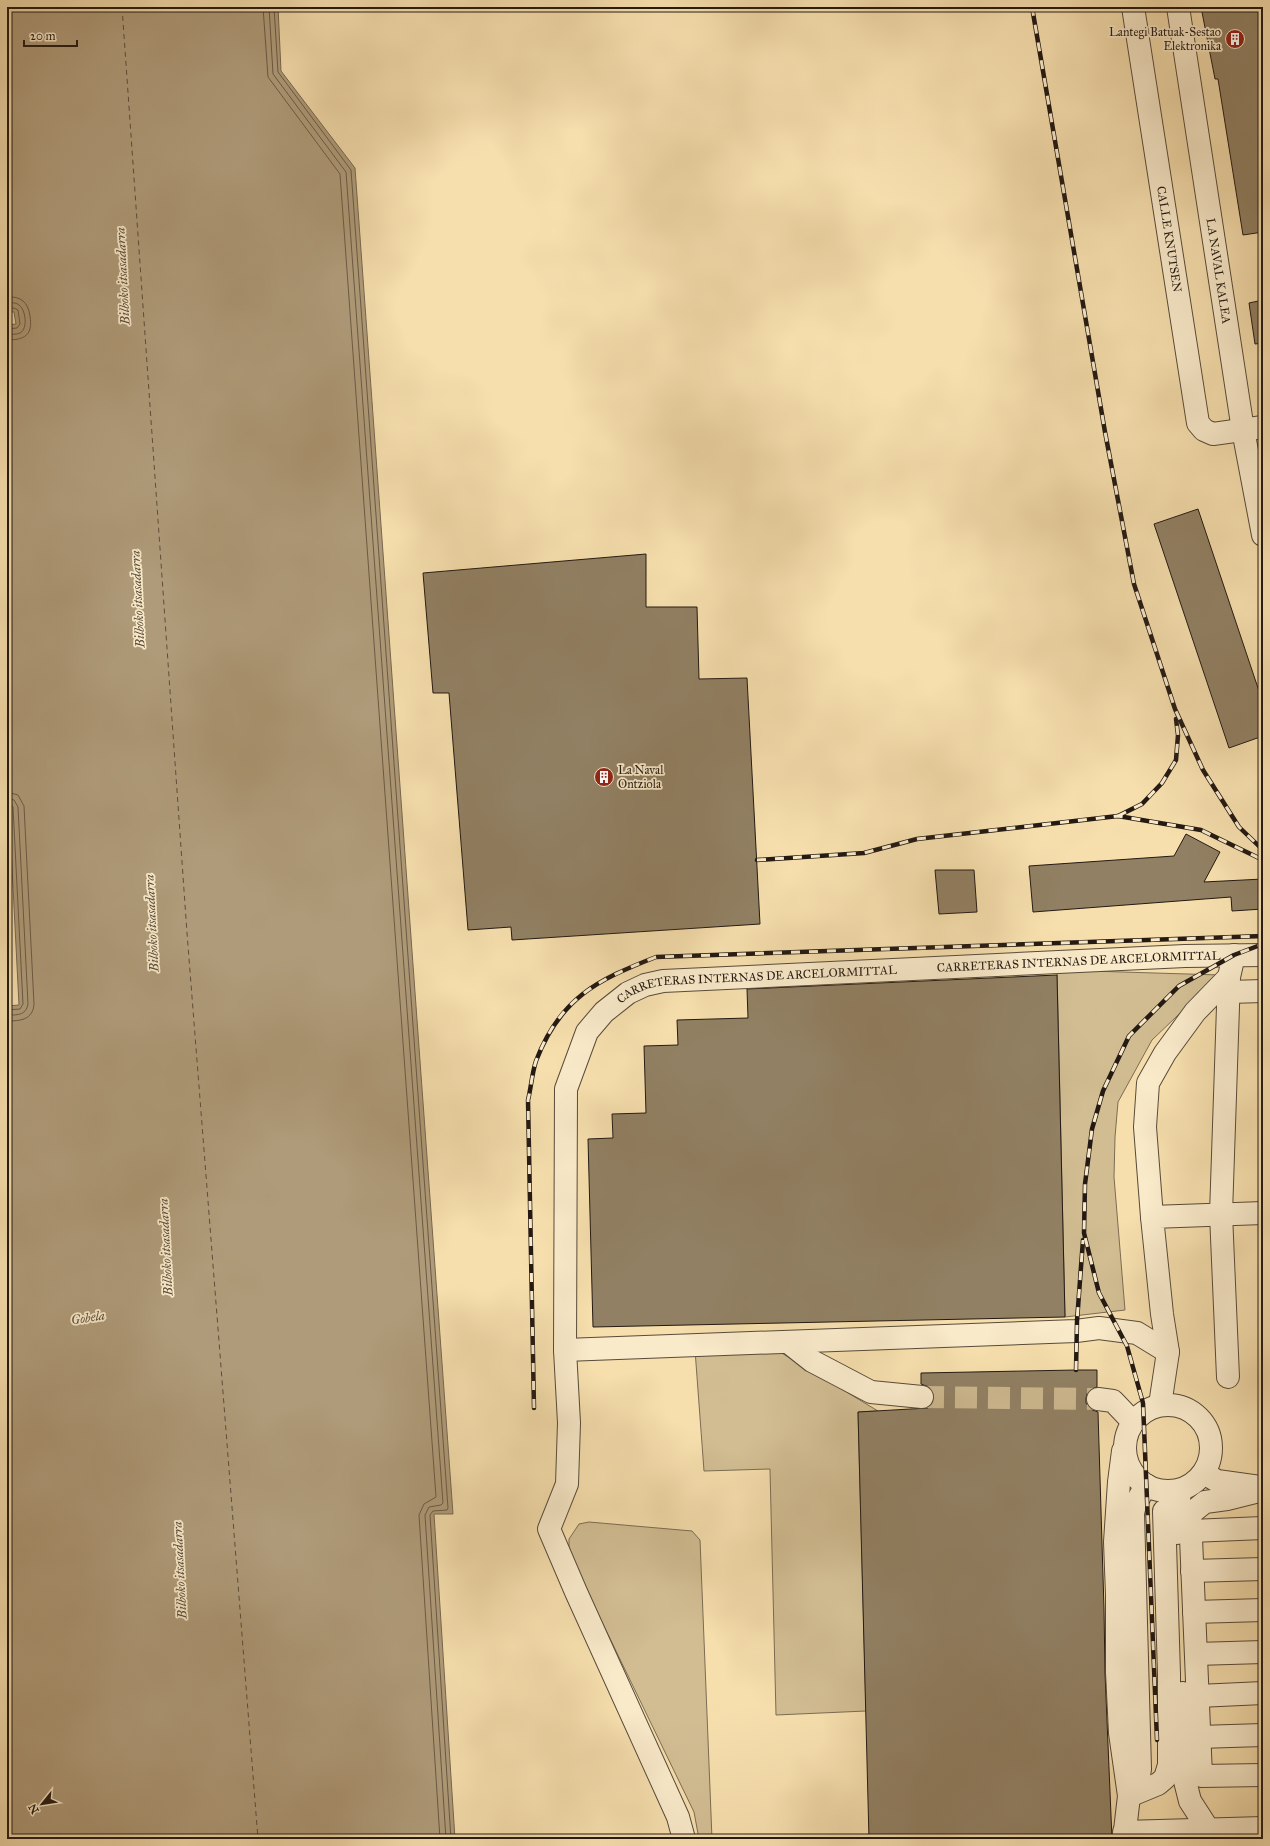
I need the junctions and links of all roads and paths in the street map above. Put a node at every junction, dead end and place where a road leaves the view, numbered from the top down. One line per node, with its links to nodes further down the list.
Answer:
1 (1133, 7): 3 (street, CALLE KNUTSEN)
2 (1178, 7): 3 (street, LA NAVAL KALEA)
3 (1253, 429): 4 (street, LA NAVAL KALEA)
4 (1263, 535)
5 (1234, 955): 6 (street, CARRETERAS INTERNAS DE ARCELORMITTAL); 7 (street); 13 (street, CARRETERAS INTERNAS DE ARCELORMITTAL)
6 (1263, 955)
7 (1229, 984): 8 (street); 10 (street); 11 (street)
8 (1263, 991)
9 (1263, 1213): 10 (street)
10 (1221, 1214): 11 (street); 15 (street)
11 (1152, 1217): 14 (street)
12 (788, 1342): 13 (street); 14 (street); 16 (street)
13 (565, 1350): 44 (street, CARRETERAS INTERNAS DE ARCELORMITTAL)
14 (1168, 1352): 18 (street)
15 (1228, 1377)
16 (922, 1397)
17 (1098, 1399): 19 (street)
18 (1160, 1405): 19 (street); 21 (street)
19 (1133, 1422): 20 (street)
20 (1124, 1451): 22 (street); 39 (street)
21 (1204, 1473): 23 (street); 25 (street)
22 (1146, 1486): 25 (street); 39 (street)
23 (1263, 1487)
24 (1263, 1490): 27 (street)
25 (1173, 1491): 39 (street); 41 (street)
26 (1263, 1528): 27 (street)
27 (1191, 1531): 29 (street)
28 (1263, 1569): 29 (street)
29 (1192, 1571): 31 (street)
30 (1263, 1610): 31 (street)
31 (1194, 1612): 33 (street)
32 (1263, 1652): 33 (street)
33 (1196, 1654): 35 (street)
34 (1263, 1693): 35 (street)
35 (1198, 1696): 37 (street)
36 (1263, 1735): 37 (street)
37 (1200, 1737): 38 (street)
38 (1263, 1774)
39 (1132, 1794): 43 (street)
40 (1263, 1828): 41 (street)
41 (1208, 1830): 42 (street)
42 (1159, 1835): 43 (street)
43 (1124, 1836)
44 (684, 1839)

